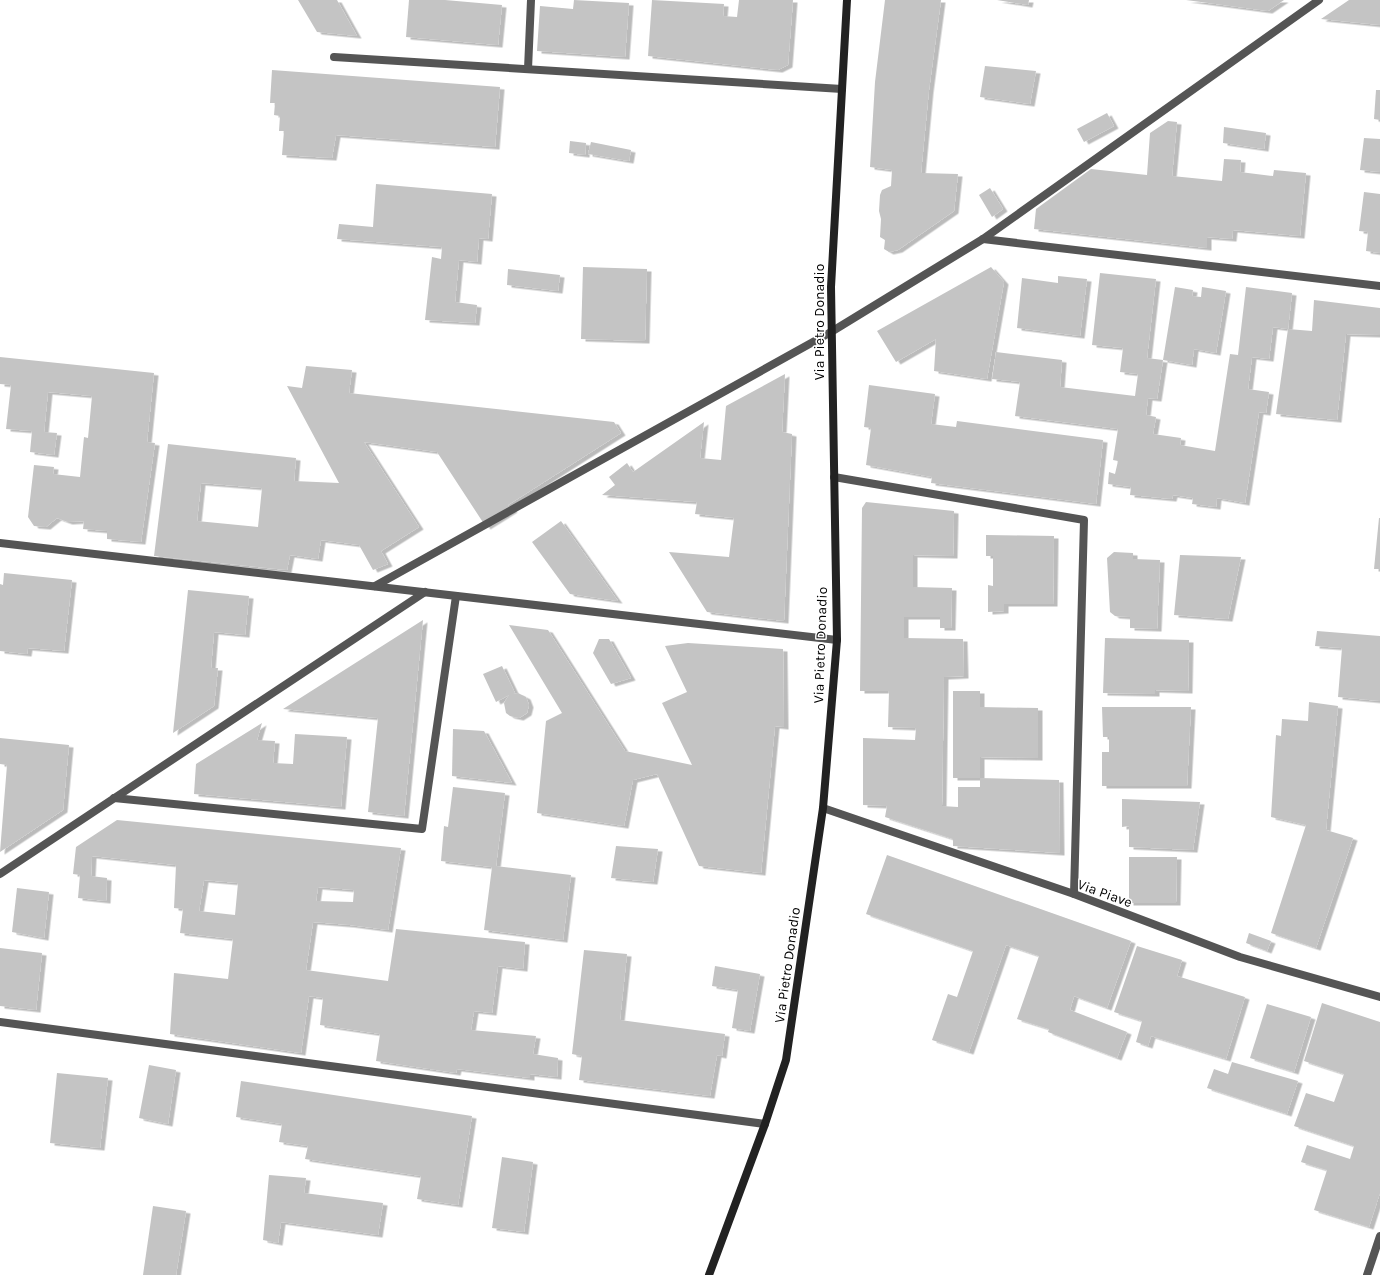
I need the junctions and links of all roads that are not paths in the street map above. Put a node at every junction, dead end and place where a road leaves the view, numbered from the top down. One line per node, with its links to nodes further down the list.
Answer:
1 (531, 0): 5 (street)
2 (847, 0): 6 (main road, Via Pietro Donadio)
3 (1319, 0): 7 (street)
4 (334, 57): 5 (street)
5 (528, 69): 6 (street)
6 (842, 89): 9 (main road, Via Pietro Donadio)
7 (983, 239): 8 (street); 9 (street)
8 (1380, 286)
9 (831, 332): 10 (main road, Via Pietro Donadio); 12 (street)
10 (834, 477): 15 (main road, Via Pietro Donadio); 19 (street)
11 (0, 542): 12 (street)
12 (375, 586): 13 (street)
13 (425, 592): 14 (street); 16 (street)
14 (456, 596): 15 (street); 16 (street)
15 (836, 640): 17 (main road, Via Pietro Donadio)
16 (114, 798): 18 (street)
17 (823, 808): 19 (street, Via Piave); 22 (main road, Via Pietro Donadio)
18 (0, 874)
19 (1074, 894): 20 (street, Via Piave)
20 (1380, 998)
21 (0, 1022): 22 (street)
22 (765, 1124): 24 (main road, Via Pietro Donadio)
23 (1380, 1236): 25 (street)
24 (709, 1275)
25 (1367, 1275)

